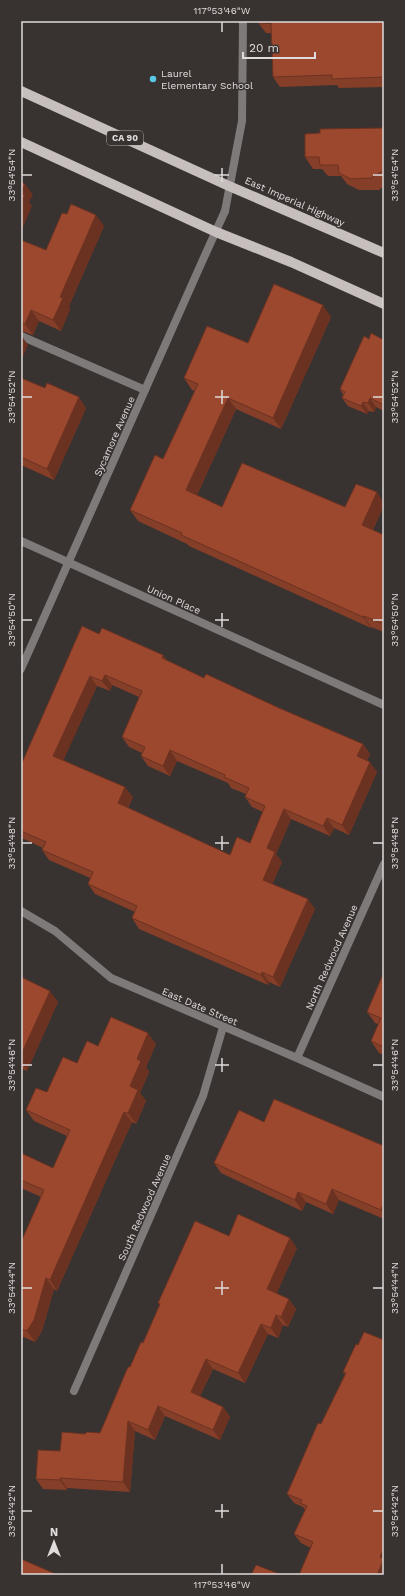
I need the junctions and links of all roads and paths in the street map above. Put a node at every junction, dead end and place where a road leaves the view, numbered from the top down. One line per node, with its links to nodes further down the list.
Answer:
1 (243, 21): 4 (street, Sycamore Avenue)
2 (21, 92): 4 (main road, East Imperial Highway / CA 90)
3 (21, 142): 5 (main road)
4 (229, 186): 5 (street, Sycamore Avenue); 6 (main road, East Imperial Highway / CA 90)
5 (216, 232): 7 (main road); 9 (street, Sycamore Avenue)
6 (384, 253)
7 (384, 304)
8 (21, 336): 9 (street)
9 (145, 390): 11 (street, Sycamore Avenue)
10 (21, 541): 11 (street, Union Place)
11 (68, 563): 12 (street, Sycamore Avenue); 13 (street, Union Place)
12 (21, 669)
13 (384, 705)
14 (384, 864): 17 (street, North Redwood Avenue)
15 (21, 911): 16 (street, East Date Street)
16 (223, 1027): 17 (street, East Date Street); 19 (street, South Redwood Avenue)
17 (297, 1058): 18 (street, East Date Street)
18 (384, 1097)
19 (74, 1391)

